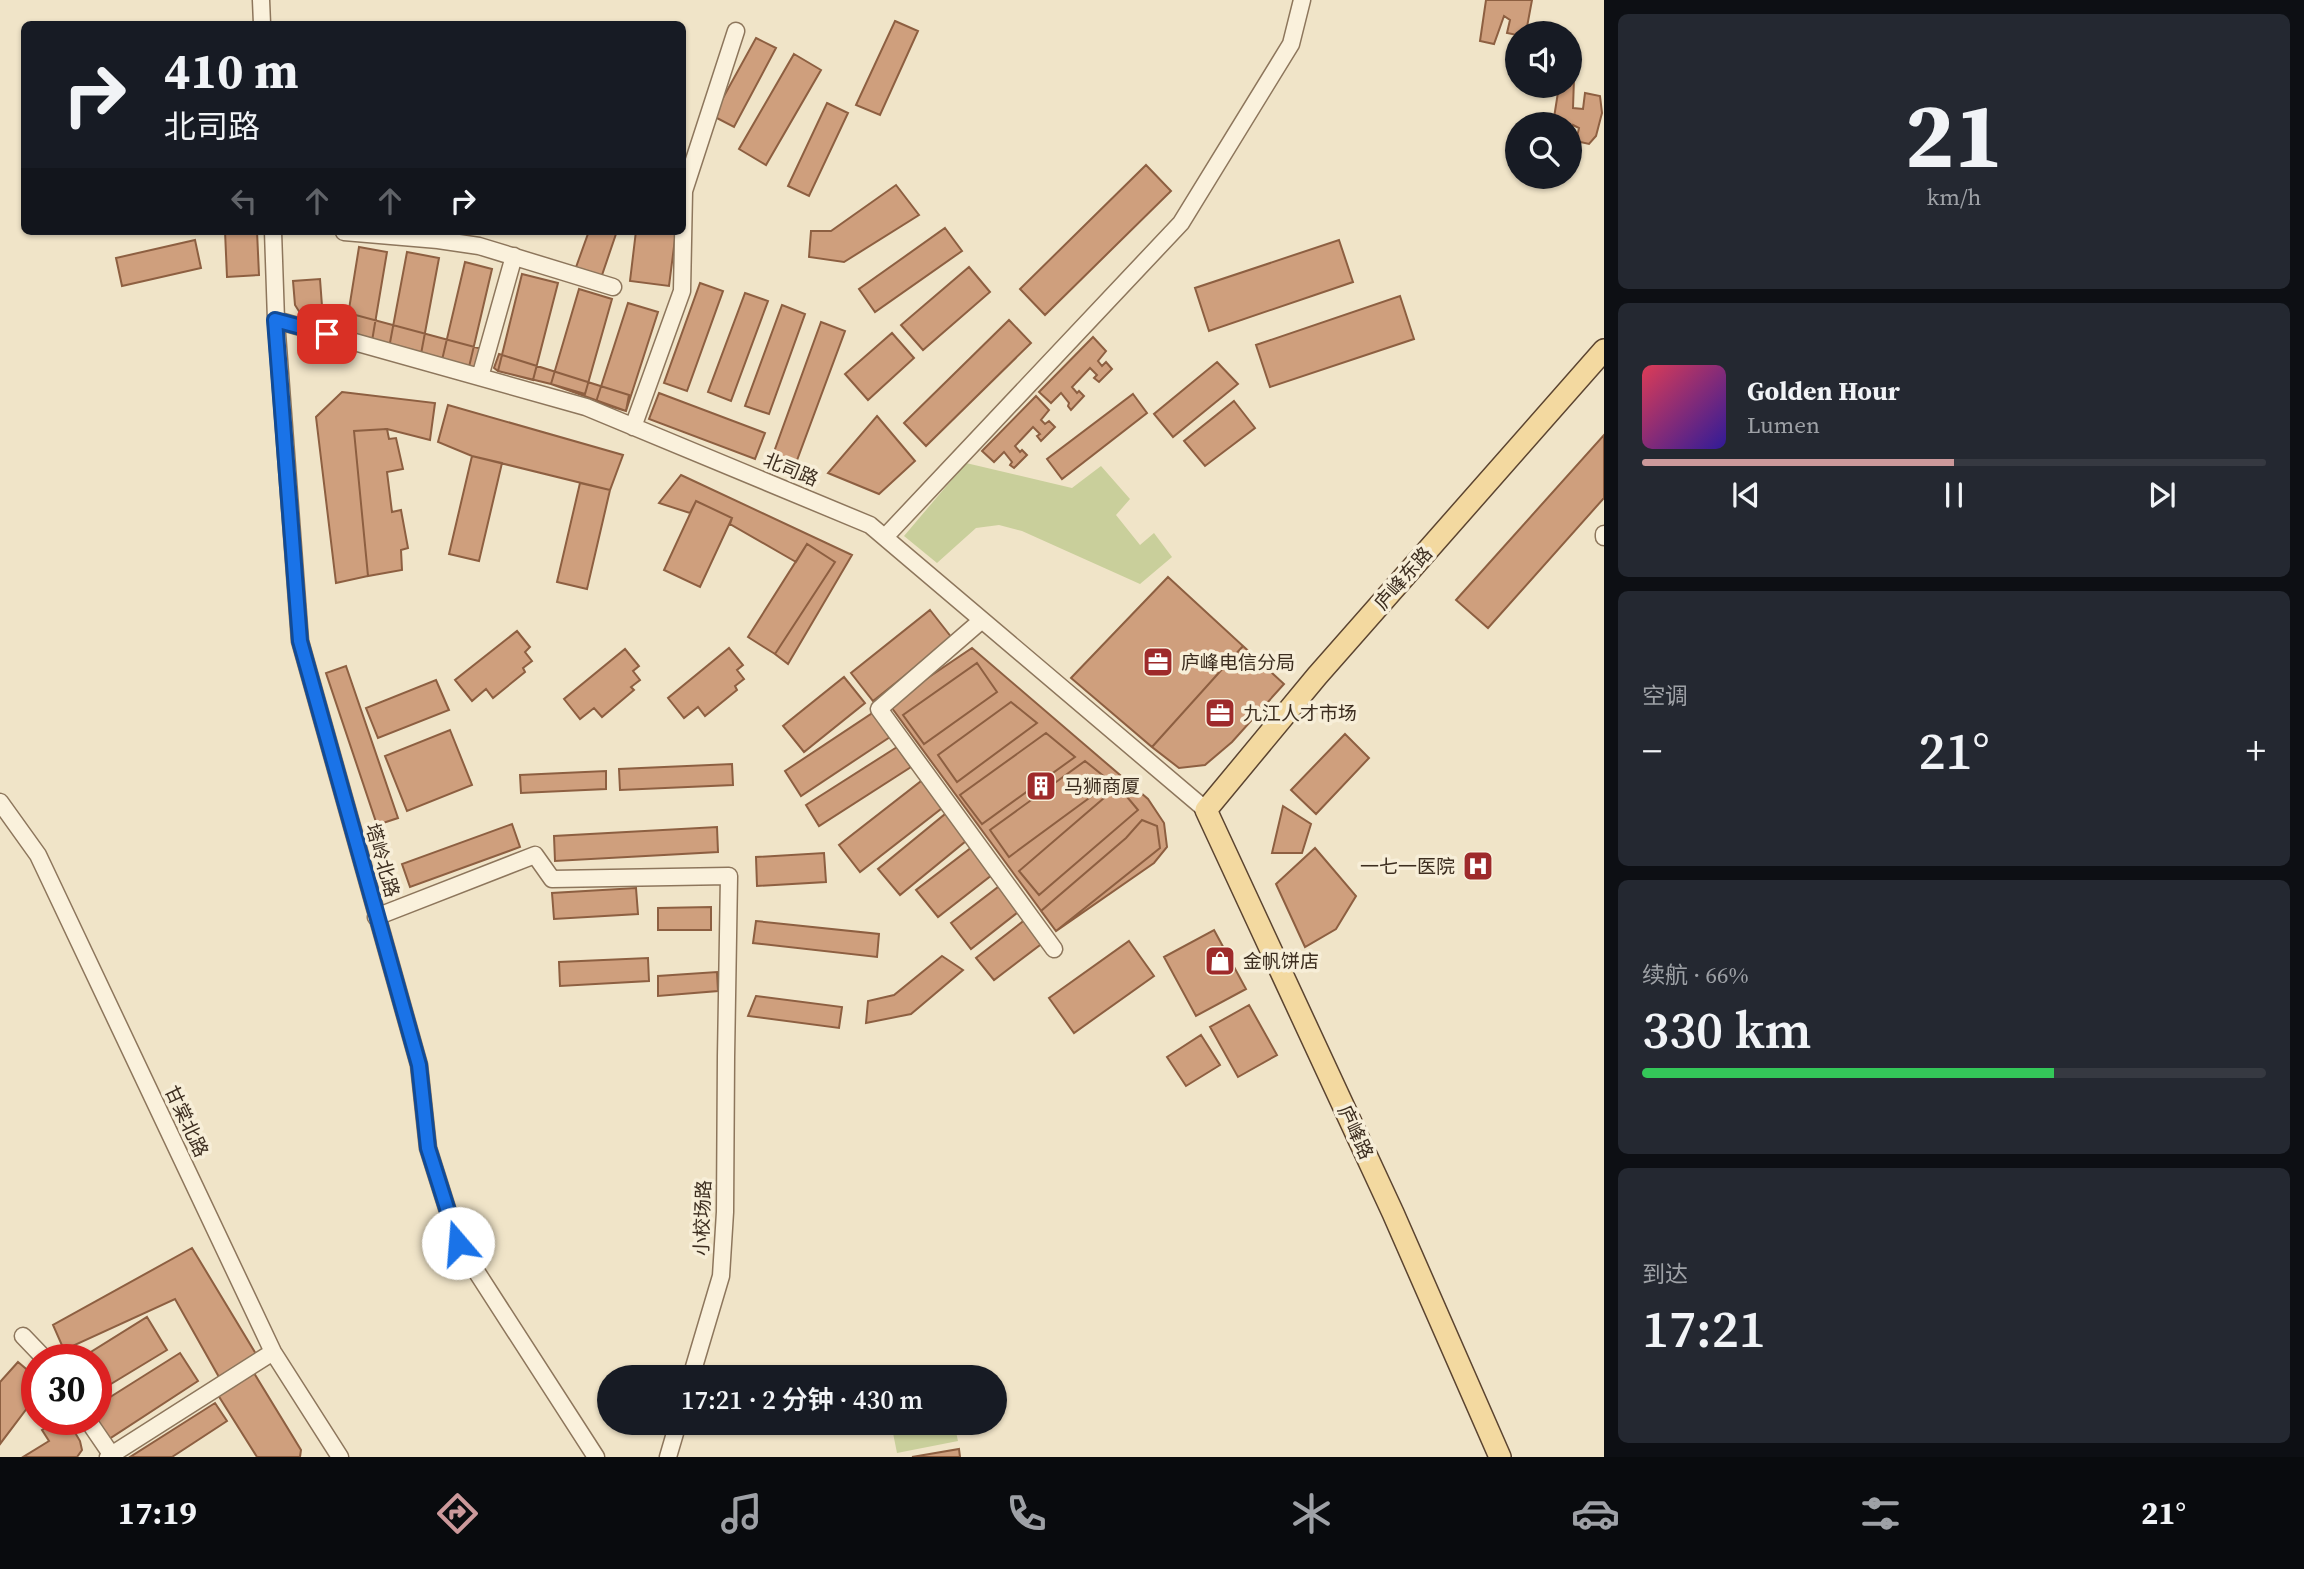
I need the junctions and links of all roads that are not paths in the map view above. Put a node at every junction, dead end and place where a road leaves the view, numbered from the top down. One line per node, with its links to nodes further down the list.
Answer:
1 (261, 0): 3 (street)
2 (1302, 0): 15 (street)
3 (262, 21)
4 (736, 31): 5 (street)
5 (686, 185)
6 (274, 235): 11 (street, 塔岭北路)
7 (379, 235): 9 (street)
8 (683, 235): 14 (street)
9 (514, 256): 10 (street); 13 (street)
10 (613, 287)
11 (275, 320): 13 (street, 北司路); 19 (street, 塔岭北路)
12 (1603, 353): 18 (main road, 庐峰东路)
13 (481, 377): 14 (street, 北司路)
14 (633, 427): 15 (street, 北司路)
15 (885, 537): 16 (street, 北司路)
16 (982, 620): 18 (street, 北司路); 20 (street)
17 (0, 802): 23 (street, 甘棠北路)
18 (1206, 810): 31 (main road, 庐峰路)
19 (376, 917): 24 (street, 小校场路); 29 (street, 塔岭北路)
20 (1054, 949)
21 (23, 1336): 22 (street)
22 (31, 1344)
23 (273, 1352): 27 (street); 28 (street, 甘棠北路)
24 (695, 1365)
25 (98, 1435): 27 (street)
26 (674, 1435): 30 (street)
27 (111, 1456)
28 (340, 1457)
29 (596, 1457)
30 (668, 1457)
31 (1500, 1457)

